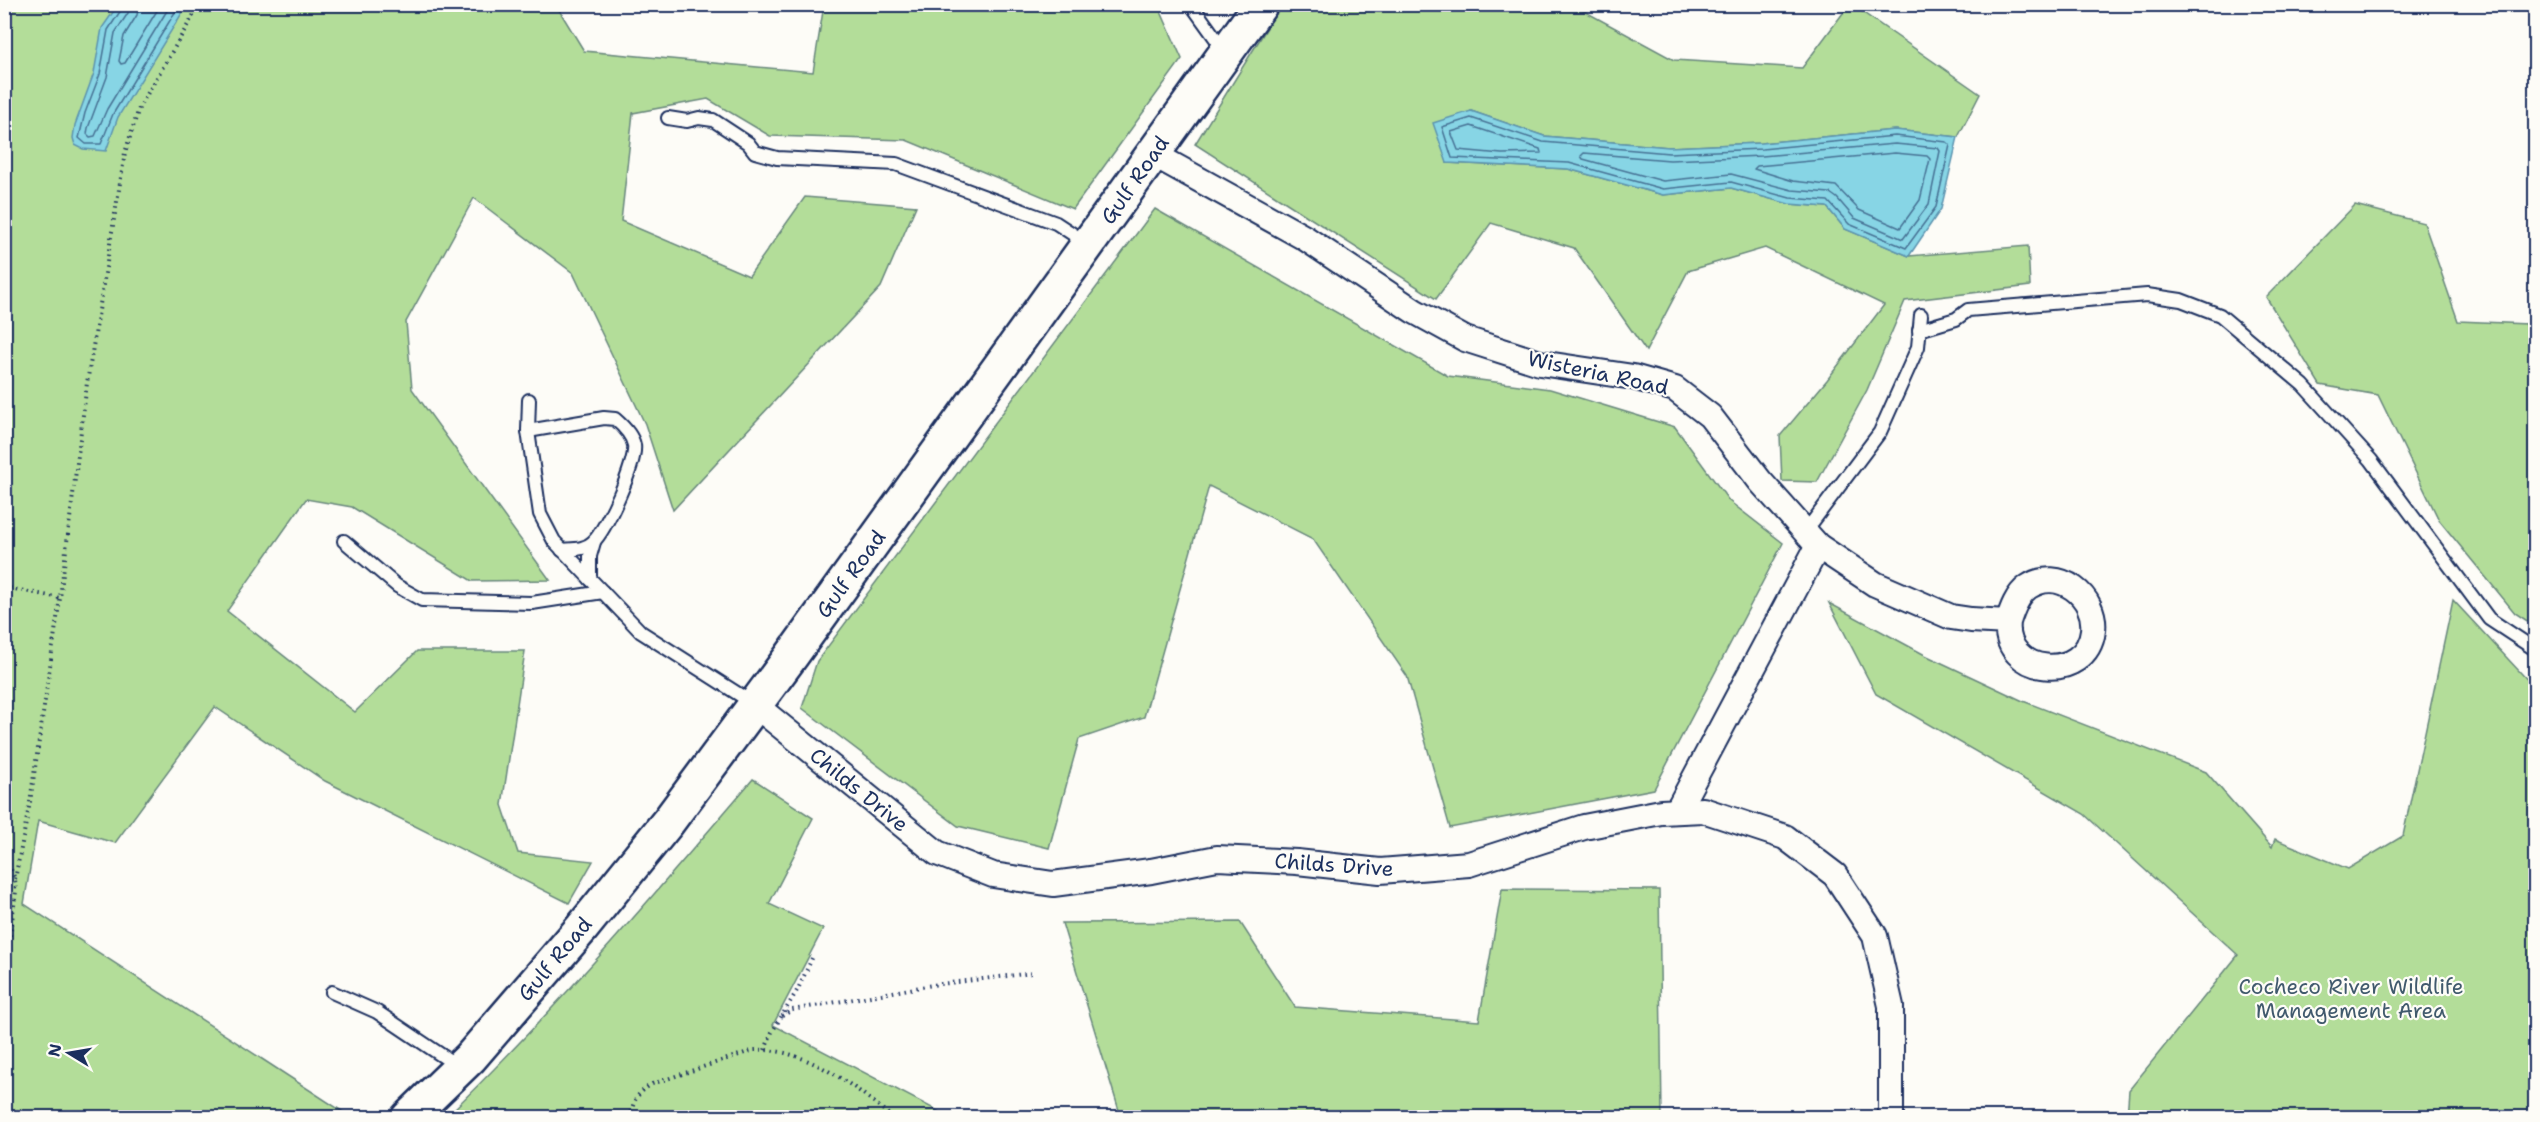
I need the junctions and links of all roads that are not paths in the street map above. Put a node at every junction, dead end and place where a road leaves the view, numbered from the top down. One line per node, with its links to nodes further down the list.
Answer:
1 (1191, 4): 3 (lane)
2 (1261, 4): 3 (street, Gulf Road)
3 (1226, 54): 5 (street, Gulf Road)
4 (668, 118): 6 (lane)
5 (1153, 154): 6 (street, Gulf Road); 11 (street, Wisteria Road)
6 (1089, 245): 19 (street, Gulf Road)
7 (1921, 315): 8 (lane)
8 (1919, 330): 11 (lane); 18 (lane)
9 (529, 400): 10 (lane)
10 (528, 431): 13 (lane); 14 (lane)
11 (1812, 539): 17 (street, Wisteria Road); 20 (street)
12 (344, 541): 16 (lane)
13 (594, 542): 14 (lane); 15 (lane)
14 (562, 550): 15 (lane)
15 (590, 579): 16 (lane)
16 (603, 592): 19 (lane)
17 (2008, 622)
18 (2535, 650)
19 (755, 705): 20 (street, Childs Drive); 22 (street, Gulf Road)
20 (1677, 811): 24 (street, Childs Drive)
21 (332, 992): 22 (lane)
22 (460, 1067): 23 (street, Gulf Road)
23 (408, 1118)
24 (1891, 1118)

